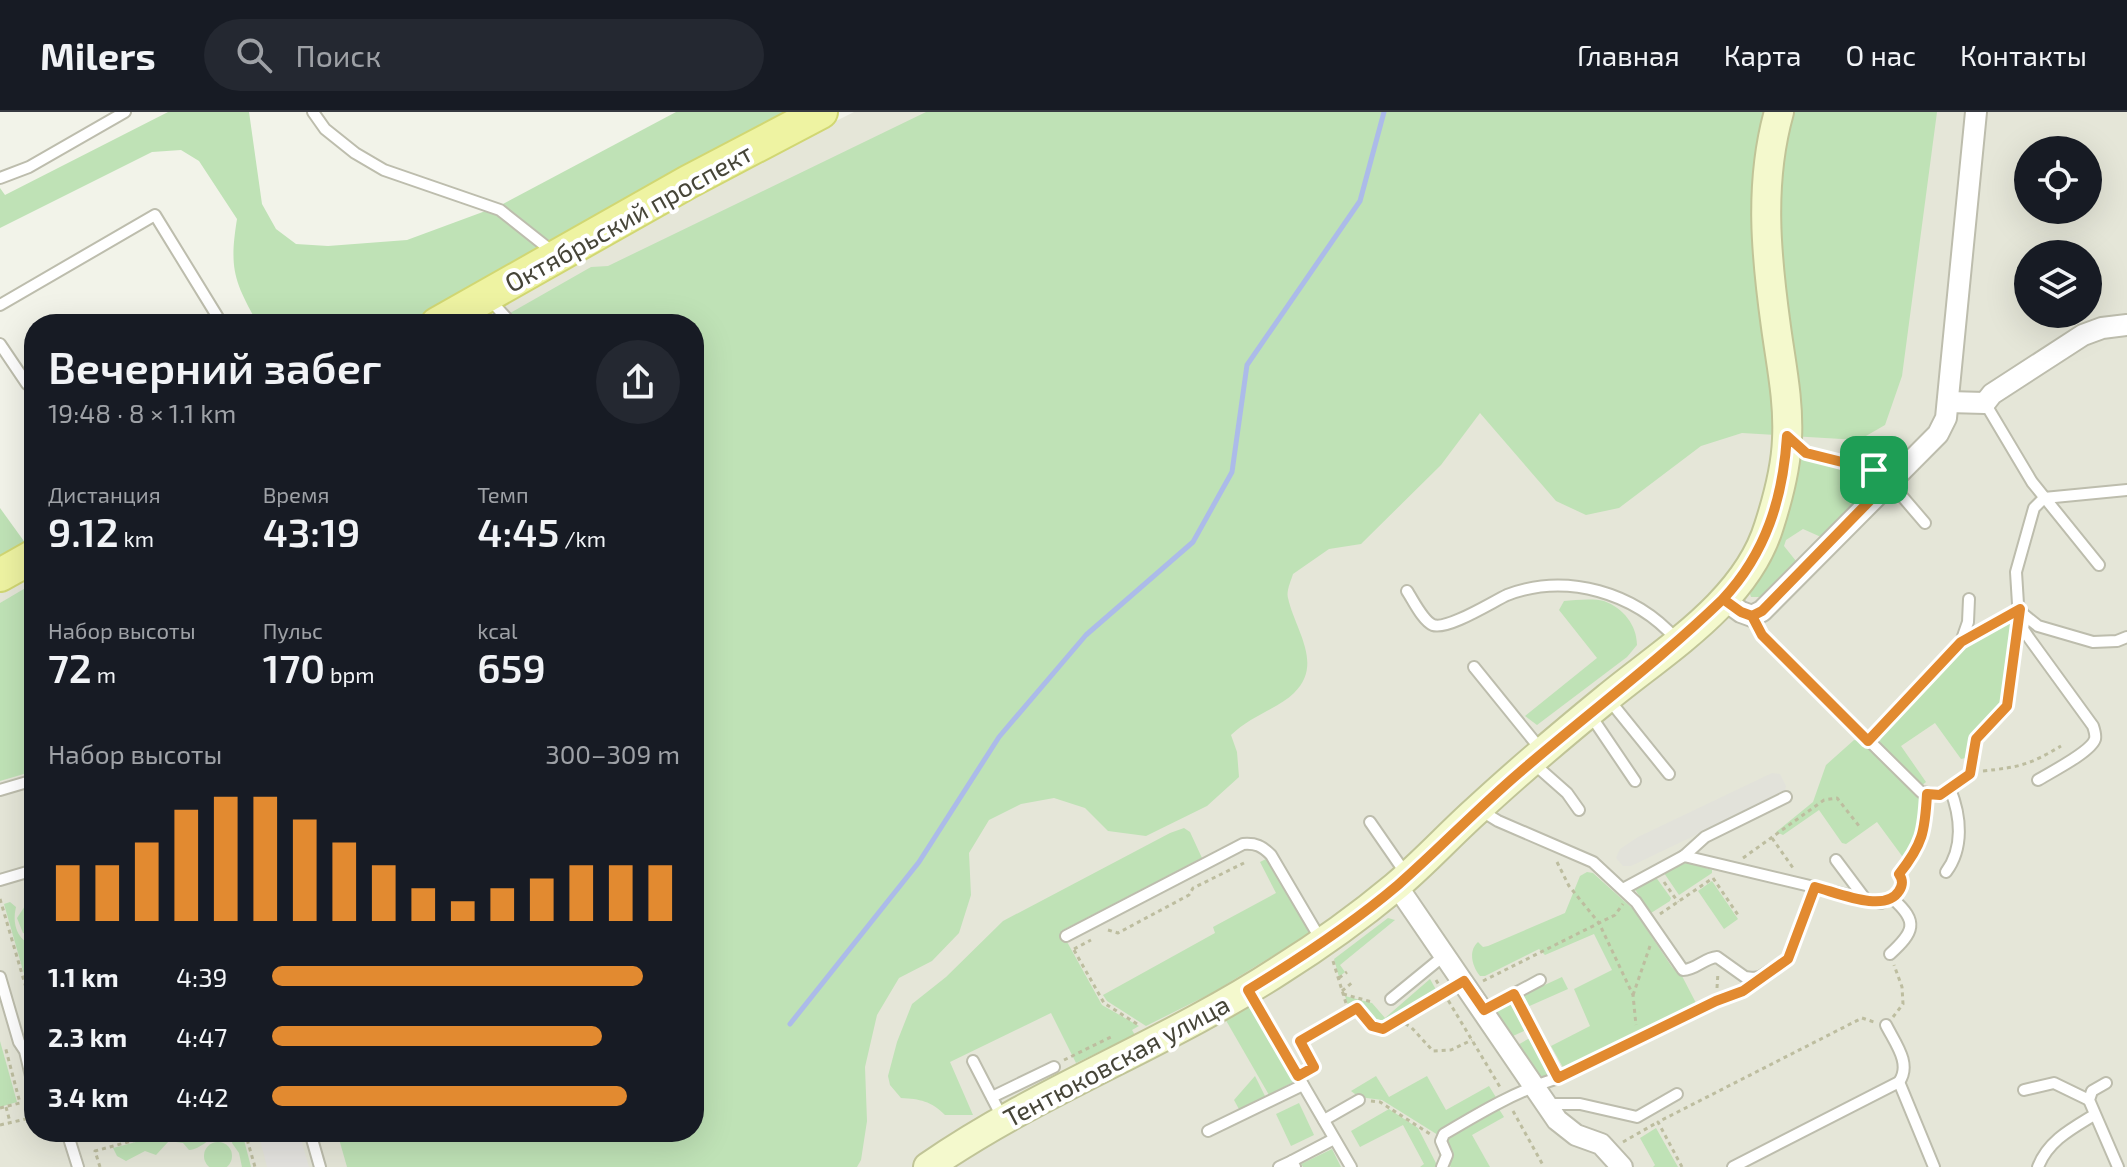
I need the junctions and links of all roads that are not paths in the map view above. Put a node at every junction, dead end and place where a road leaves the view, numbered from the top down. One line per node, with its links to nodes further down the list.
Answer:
1 (125, 112): 6 (lane)
2 (313, 112): 7 (lane)
3 (821, 112): 7 (main road, Октябрьский проспект)
4 (1779, 112): 26 (street, Тентюковская улица)
5 (1976, 112): 16 (street)
6 (0, 178)
7 (558, 255): 8 (main road, Октябрьский проспект)
8 (486, 295): 11 (main road, Октябрьский проспект); 12 (lane)
9 (0, 305): 10 (lane)
10 (216, 314)
11 (454, 314)
12 (503, 314)
13 (2127, 325): 17 (street)
14 (0, 344): 15 (lane)
15 (24, 380)
16 (1948, 402): 17 (street); 18 (street)
17 (1985, 403): 20 (lane)
18 (1889, 481): 21 (lane); 29 (street)
19 (2127, 490): 20 (lane)
20 (2044, 498): 23 (lane); 28 (lane)
21 (1925, 523)
22 (24, 562): 24 (main road)
23 (2099, 565)
24 (0, 575)
25 (1407, 591): 31 (lane)
26 (1723, 599): 29 (street); 31 (street, Тентюковская улица)
27 (1969, 599): 34 (lane)
28 (2023, 612): 30 (lane); 38 (lane)
29 (1752, 616): 34 (lane)
30 (2127, 637)
31 (1678, 641): 33 (street, Тентюковская улица)
32 (1474, 667): 35 (lane)
33 (1598, 705): 35 (street, Тентюковская улица); 36 (lane); 39 (lane)
34 (1868, 741): 41 (lane)
35 (1538, 757): 44 (street, Тентюковская улица); 45 (lane)
36 (1669, 774)
37 (1970, 774): 41 (lane)
38 (2038, 780)
39 (1635, 781)
40 (24, 783): 42 (lane)
41 (1950, 789): 49 (lane)
42 (0, 790)
43 (1786, 797): 47 (lane)
44 (1478, 808): 53 (street, Тентюковская улица); 55 (lane)
45 (1579, 810)
46 (1370, 822): 53 (lane)
47 (1684, 856): 54 (lane); 55 (lane)
48 (1836, 860): 57 (lane)
49 (1946, 872)
50 (24, 873): 52 (lane)
51 (1899, 874): 56 (lane)
52 (0, 880)
53 (1402, 881): 59 (street, Тентюковская улица); 60 (street)
54 (1810, 886): 55 (lane); 57 (lane)
55 (1625, 891)
56 (1893, 899): 57 (lane); 61 (lane)
57 (1867, 901)
58 (1066, 936): 59 (lane)
59 (1327, 950): 64 (street, Тентюковская улица)
60 (1446, 954): 65 (lane); 67 (street)
61 (1890, 954)
62 (0, 977): 69 (lane)
63 (1540, 980): 67 (lane)
64 (1248, 990): 72 (lane); 81 (street, Тентюковская улица)
65 (1391, 999)
66 (1716, 1001): 75 (lane)
67 (1484, 1010): 75 (street)
68 (1886, 1025): 73 (lane)
69 (24, 1046)
70 (973, 1061): 81 (lane)
71 (1054, 1067): 81 (lane)
72 (1300, 1080): 83 (lane); 84 (lane)
73 (1899, 1082): 96 (lane); 97 (lane)
74 (2106, 1083): 79 (lane)
75 (1532, 1086): 80 (street); 94 (lane)
76 (2024, 1090): 79 (lane)
77 (1677, 1094): 80 (lane)
78 (1359, 1100): 83 (lane)
79 (2089, 1100): 82 (lane)
80 (1545, 1104): 95 (street)
81 (998, 1108): 91 (street, Тентюковская улица)
82 (2094, 1115): 98 (lane); 99 (lane)
83 (1324, 1120): 85 (lane)
84 (1208, 1131)
85 (1334, 1139): 88 (lane); 93 (lane)
86 (74, 1142): 89 (lane)
87 (313, 1142): 90 (lane)
88 (1294, 1164): 92 (lane)
89 (78, 1167)
90 (320, 1167)
91 (928, 1167)
92 (1279, 1167)
93 (1351, 1167)
94 (1442, 1167)
95 (1622, 1167)
96 (1733, 1167)
97 (1934, 1167)
98 (2038, 1167)
99 (2118, 1167)

